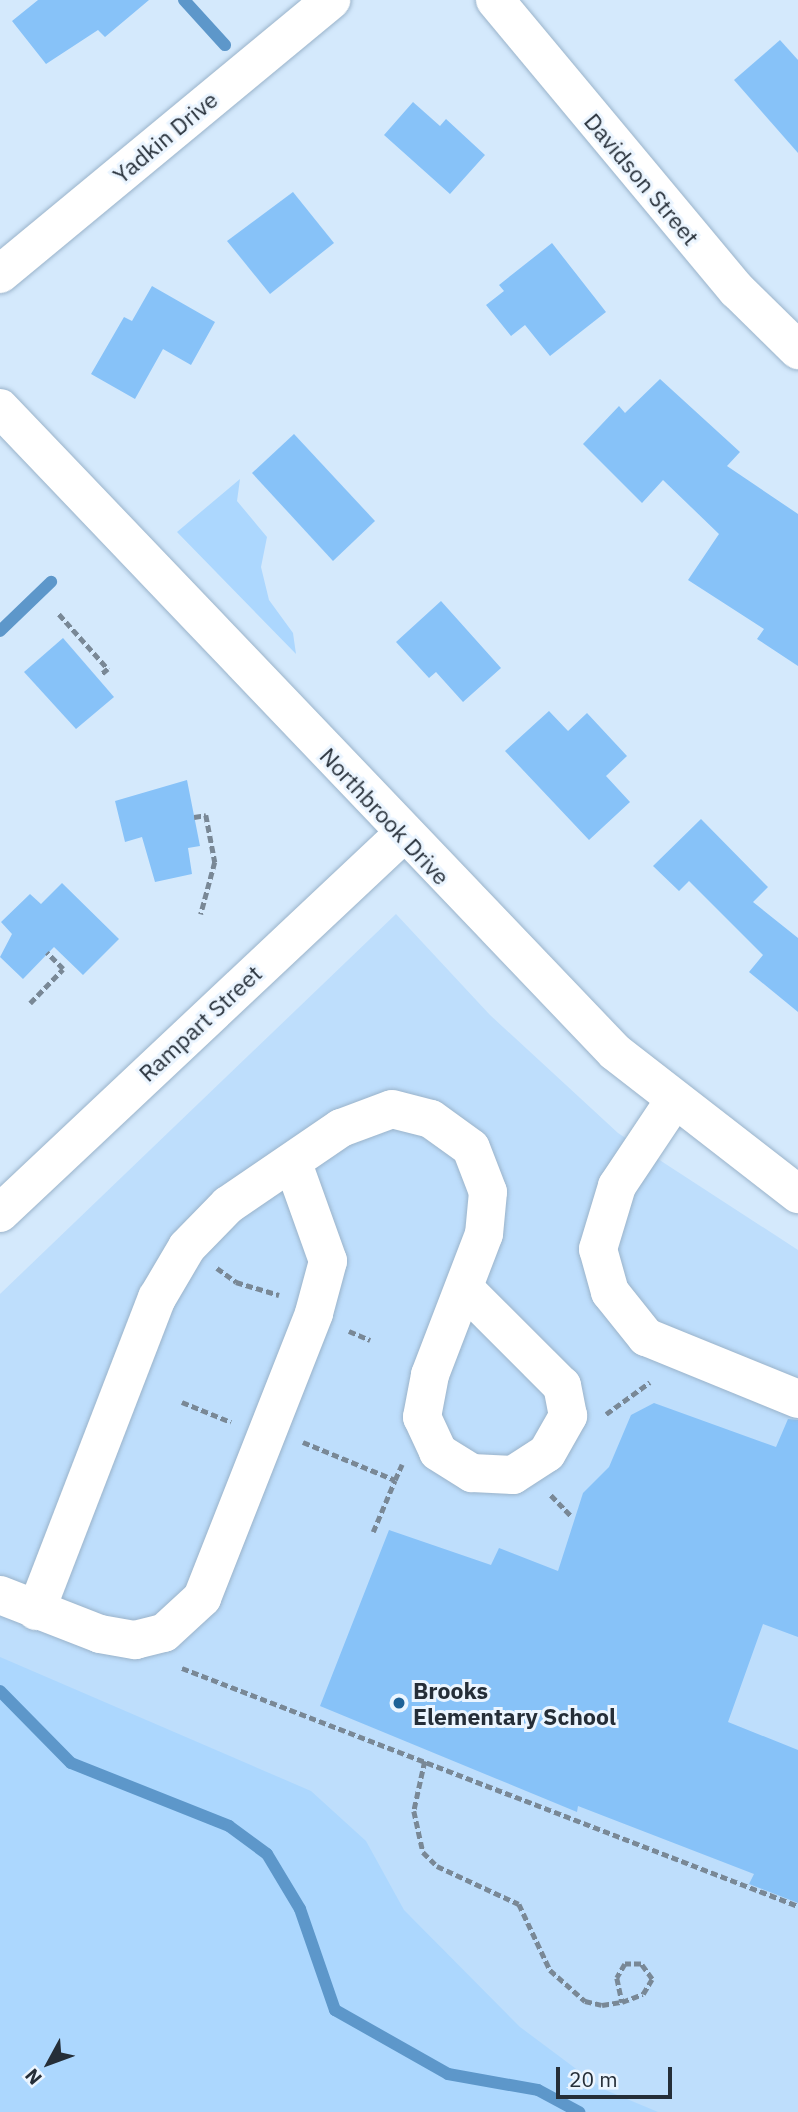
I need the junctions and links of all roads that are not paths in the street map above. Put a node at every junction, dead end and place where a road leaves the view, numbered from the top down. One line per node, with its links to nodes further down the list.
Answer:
1 (331, 0): 3 (street, Yadkin Drive)
2 (495, 0): 4 (street, Davidson Street)
3 (0, 274)
4 (798, 350)
5 (0, 408): 6 (street, Northbrook Drive)
6 (402, 835): 7 (street, Northbrook Drive); 10 (street, Rampart Street)
7 (673, 1102): 9 (street, Northbrook Drive); 12 (street)
8 (294, 1166): 11 (street); 14 (street); 14 (street)
9 (798, 1194)
10 (0, 1213)
11 (465, 1289): 11 (street)
12 (798, 1399)
13 (0, 1595): 14 (street)
14 (36, 1611)

